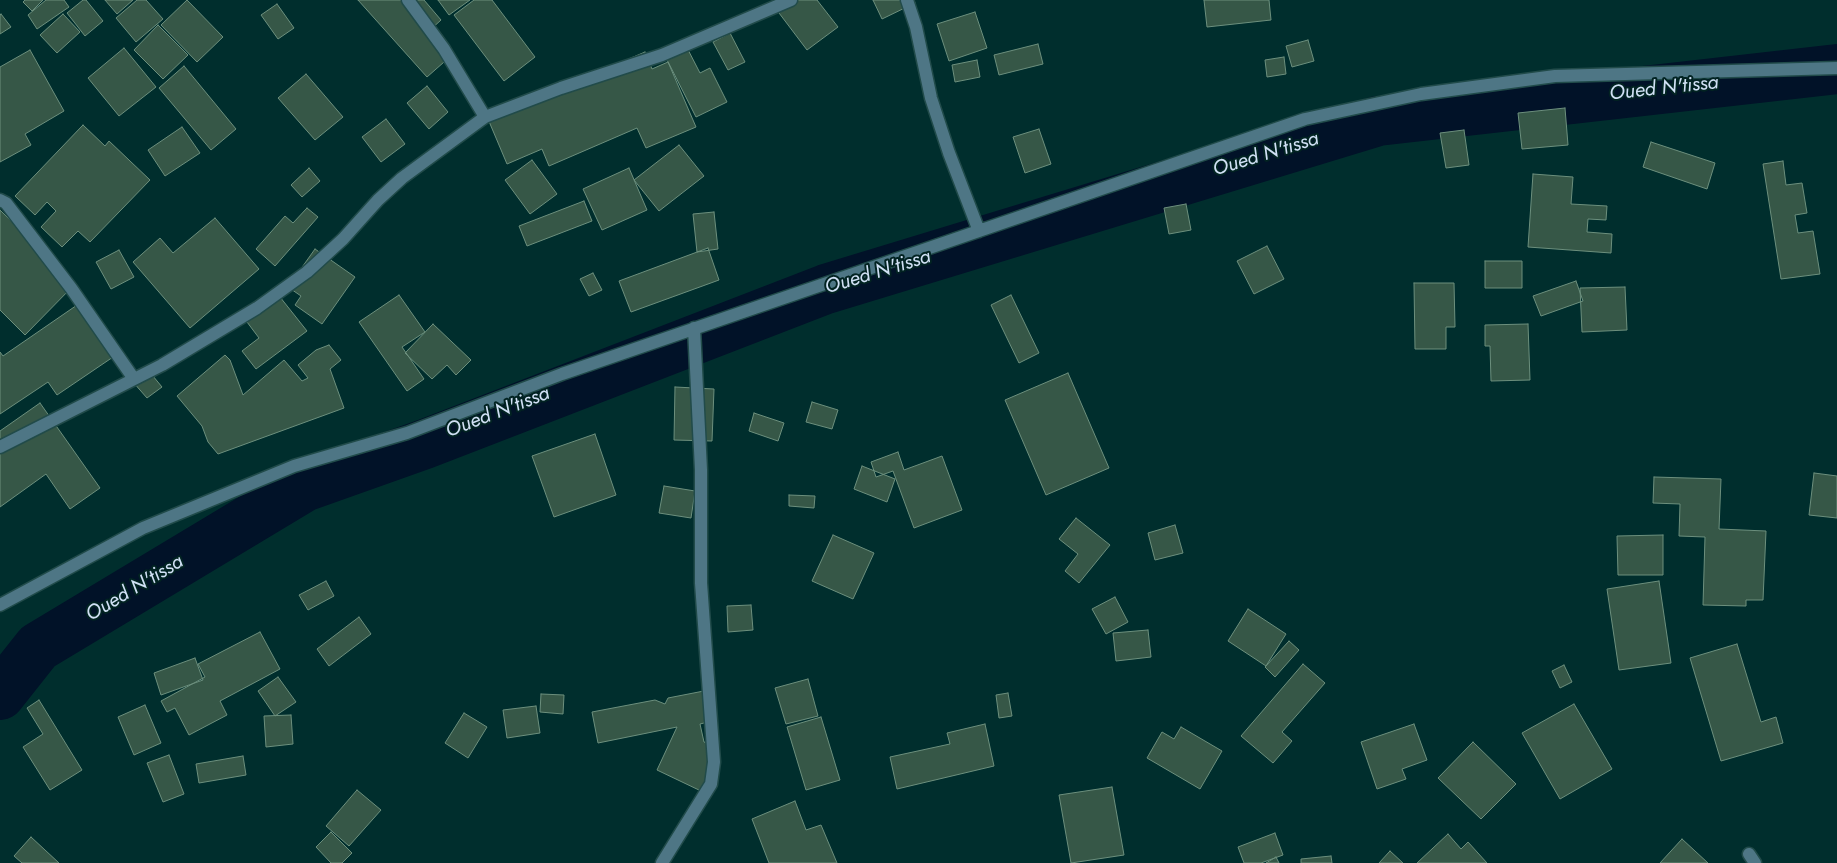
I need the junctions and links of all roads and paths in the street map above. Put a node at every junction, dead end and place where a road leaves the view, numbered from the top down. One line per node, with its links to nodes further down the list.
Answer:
1 (408, 0): 5 (street)
2 (792, 0): 5 (street)
3 (907, 0): 7 (street)
4 (1837, 68): 7 (street)
5 (486, 117): 9 (street)
6 (0, 200): 9 (street)
7 (979, 231): 8 (street)
8 (694, 328): 11 (street); 12 (street)
9 (134, 379): 10 (street)
10 (0, 447)
11 (0, 605)
12 (662, 863)

